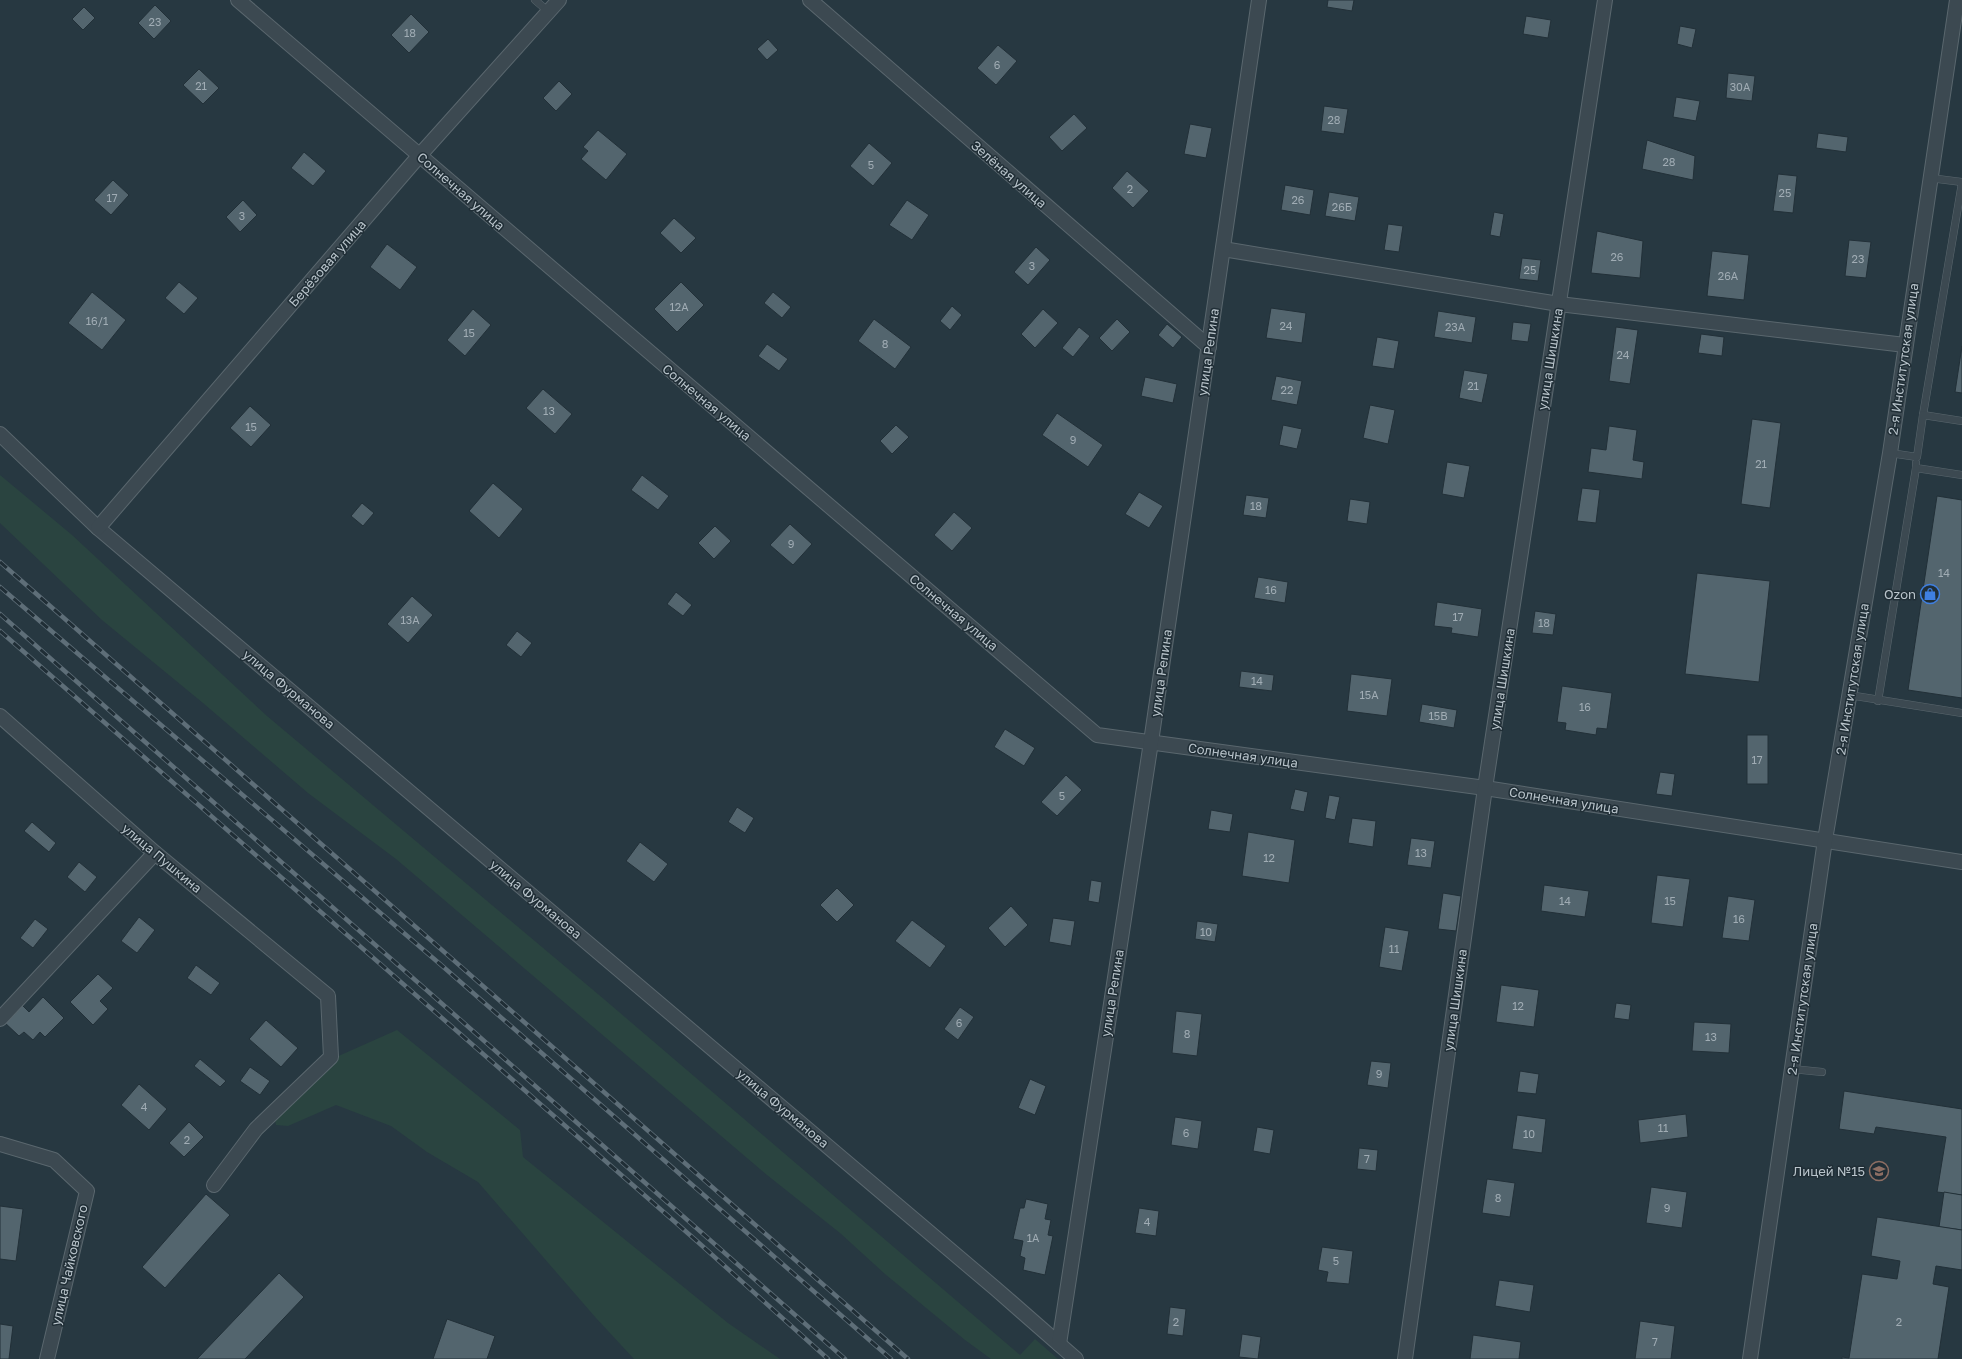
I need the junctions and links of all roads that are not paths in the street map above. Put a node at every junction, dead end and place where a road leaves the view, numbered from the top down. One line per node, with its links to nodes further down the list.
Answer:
1 (238, 0): 9 (street, Солнечная улица)
2 (535, 0): 8 (lane)
3 (559, 0): 8 (street, Берёзовая улица)
4 (810, 0): 15 (street, Зелёная улица)
5 (1259, 0): 12 (street, улица Репина)
6 (1605, 0): 13 (street, улица Шишкина)
7 (1957, 0): 10 (street, 2-я Институтская улица)
8 (548, 12): 9 (street, Берёзовая улица)
9 (420, 156): 23 (street, Берёзовая улица); 28 (street, Солнечная улица)
10 (1930, 178): 11 (lane); 14 (street, 2-я Институтская улица)
11 (1962, 182): 16 (lane)
12 (1223, 249): 13 (street); 15 (street, улица Репина)
13 (1559, 304): 14 (street); 29 (street, улица Шишкина)
14 (1905, 345): 19 (street, 2-я Институтская улица)
15 (1208, 347): 28 (street, улица Репина)
16 (1923, 415): 17 (lane); 20 (lane)
17 (1962, 421)
18 (0, 434): 23 (street, улица Фурманова)
19 (1890, 453): 20 (lane); 24 (street, 2-я Институтская улица)
20 (1917, 457): 21 (lane)
21 (1916, 468): 22 (lane); 25 (lane)
22 (1962, 475)
23 (98, 528): 38 (street, улица Фурманова)
24 (1849, 696): 25 (lane); 30 (street, 2-я Институтская улица)
25 (1878, 701): 26 (lane)
26 (1962, 713)
27 (0, 716): 31 (street, улица Пушкина)
28 (1151, 742): 29 (street, Солнечная улица); 38 (street, улица Репина)
29 (1485, 788): 30 (street, Солнечная улица); 41 (street, улица Шишкина)
30 (1825, 840): 32 (street, Солнечная улица); 34 (street, 2-я Институтская улица)
31 (155, 853): 33 (street); 37 (street, улица Пушкина)
32 (1962, 862)
33 (0, 1020)
34 (1792, 1069): 35 (lane); 42 (street, 2-я Институтская улица)
35 (1822, 1072)
36 (0, 1144): 39 (street, улица Чайковского)
37 (214, 1186)
38 (1059, 1344): 40 (street, улица Фурманова)
39 (48, 1359)
40 (1076, 1359)
41 (1405, 1359)
42 (1750, 1359)

